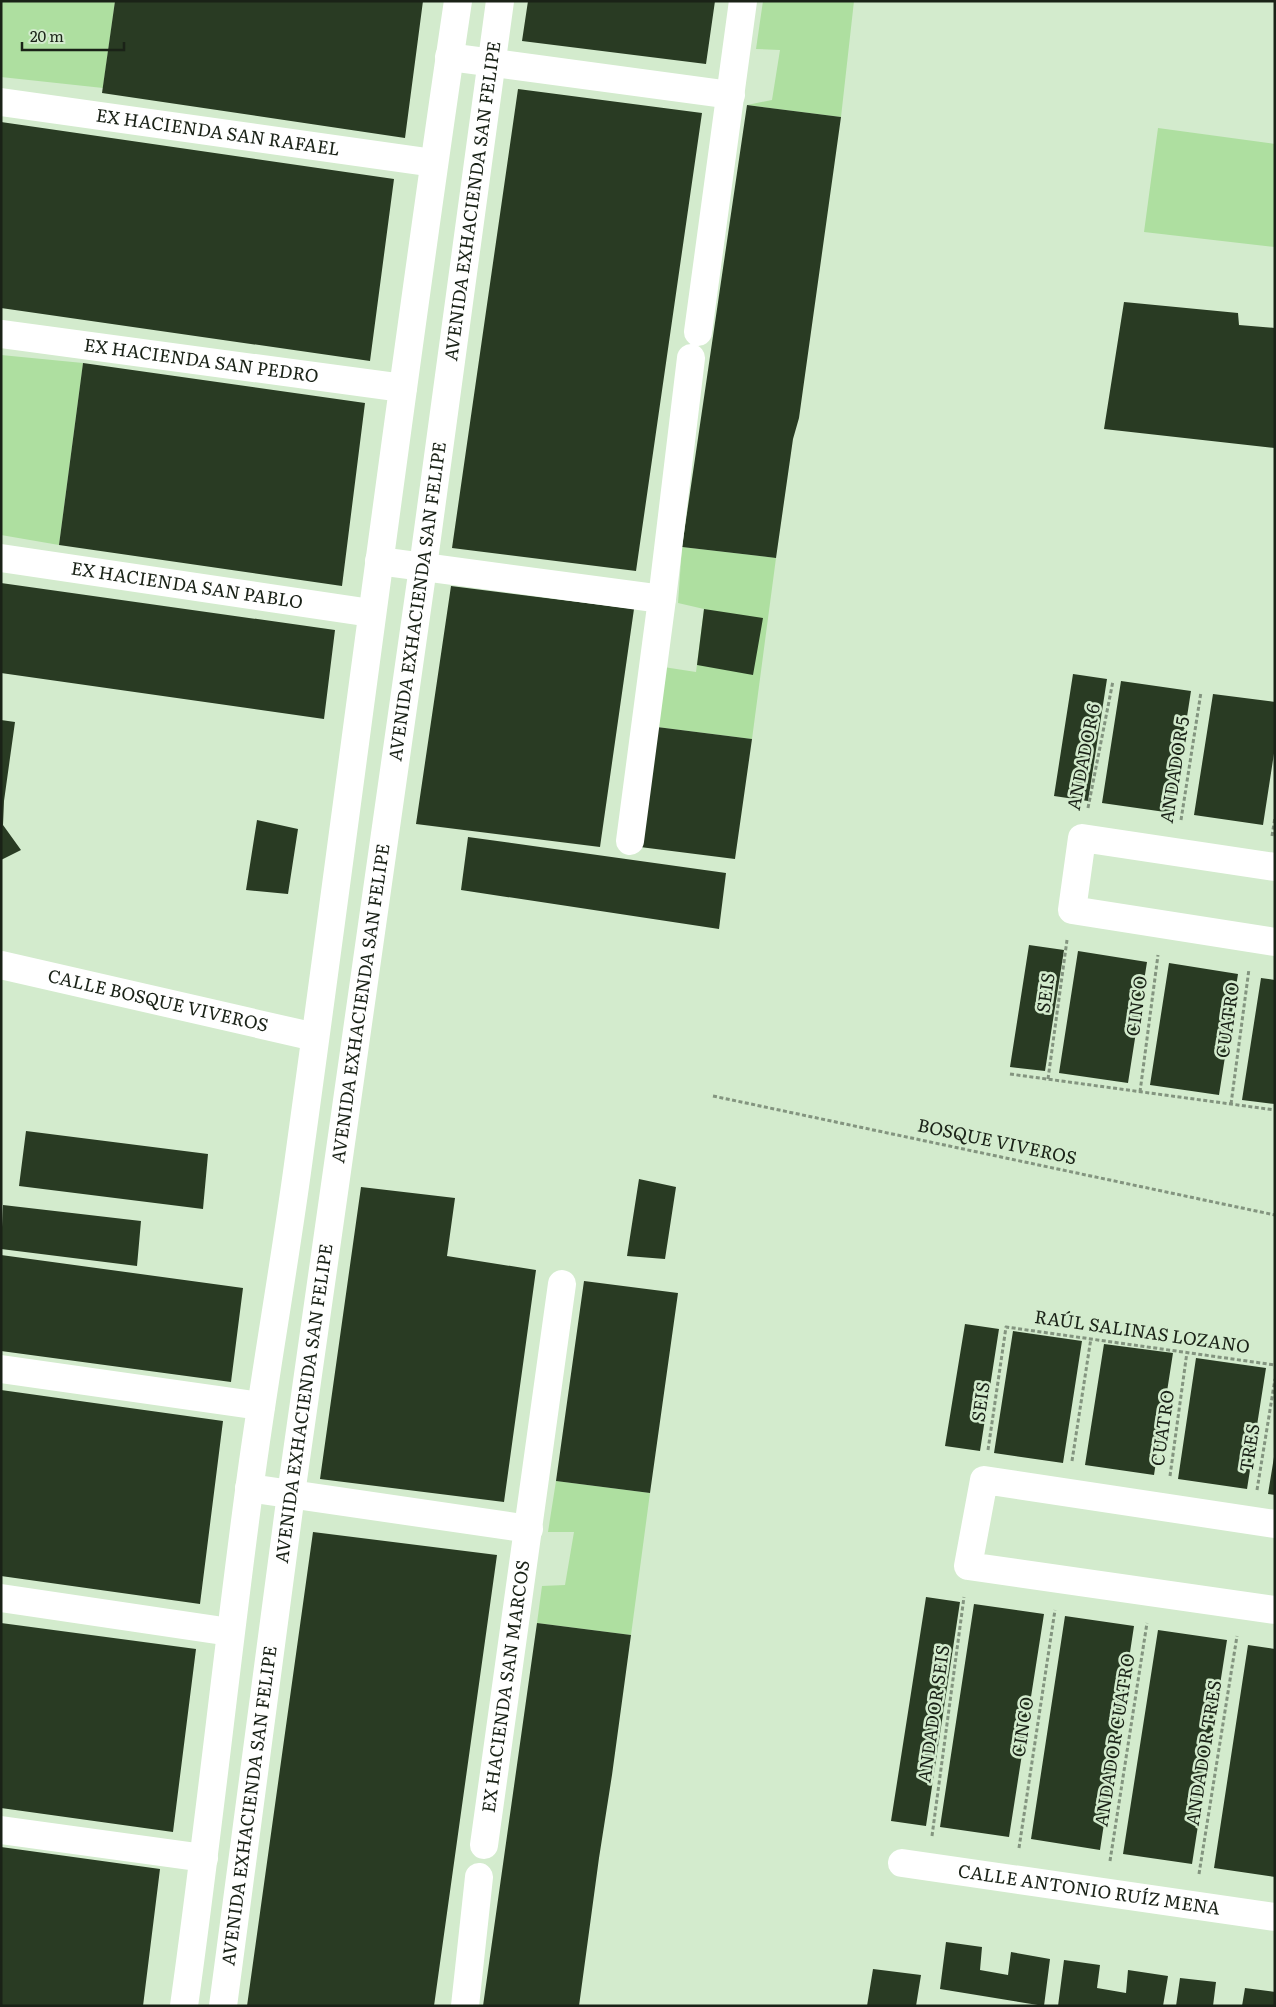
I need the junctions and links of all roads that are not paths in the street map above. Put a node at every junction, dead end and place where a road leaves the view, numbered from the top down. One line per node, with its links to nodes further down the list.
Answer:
1 (458, 1): 4 (street)
2 (500, 1): 5 (street, AVENIDA EXHACIENDA SAN FELIPE)
3 (743, 1): 6 (street)
4 (449, 57): 5 (street); 8 (street)
5 (492, 63): 6 (street); 15 (street, AVENIDA EXHACIENDA SAN FELIPE)
6 (731, 95): 9 (street)
7 (1, 102): 8 (street, EX HACIENDA SAN RAFAEL)
8 (434, 163): 12 (street)
9 (698, 332)
10 (1, 334): 12 (street, EX HACIENDA SAN PEDRO)
11 (691, 358): 16 (street)
12 (403, 388): 14 (street)
13 (1, 558): 17 (street, EX HACIENDA SAN PABLO)
14 (379, 561): 15 (street); 17 (street)
15 (423, 567): 16 (street); 27 (street, AVENIDA EXHACIENDA SAN FELIPE)
16 (662, 600): 18 (street)
17 (371, 613): 22 (street)
18 (630, 841)
19 (1275, 867): 20 (street)
20 (1264, 941)
21 (1, 965): 22 (street, CALLE BOSQUE VIVEROS)
22 (315, 1038): 25 (street)
23 (562, 1284): 29 (street, EX HACIENDA SAN MARCOS)
24 (1, 1369): 25 (street)
25 (261, 1406): 26 (street)
26 (249, 1488): 27 (street); 32 (street)
27 (291, 1494): 29 (street); 40 (street, AVENIDA EXHACIENDA SAN FELIPE)
28 (1263, 1522): 31 (street)
29 (529, 1528): 34 (street, EX HACIENDA SAN MARCOS)
30 (1, 1598): 32 (street)
31 (1275, 1610)
32 (230, 1632): 35 (street)
33 (1, 1830): 35 (street)
34 (484, 1845)
35 (204, 1858): 39 (street)
36 (915, 1865): 38 (street, CALLE ANTONIO RUÍZ MENA)
37 (479, 1877): 41 (street)
38 (1275, 1917)
39 (184, 2006)
40 (224, 2006)
41 (465, 2006)

